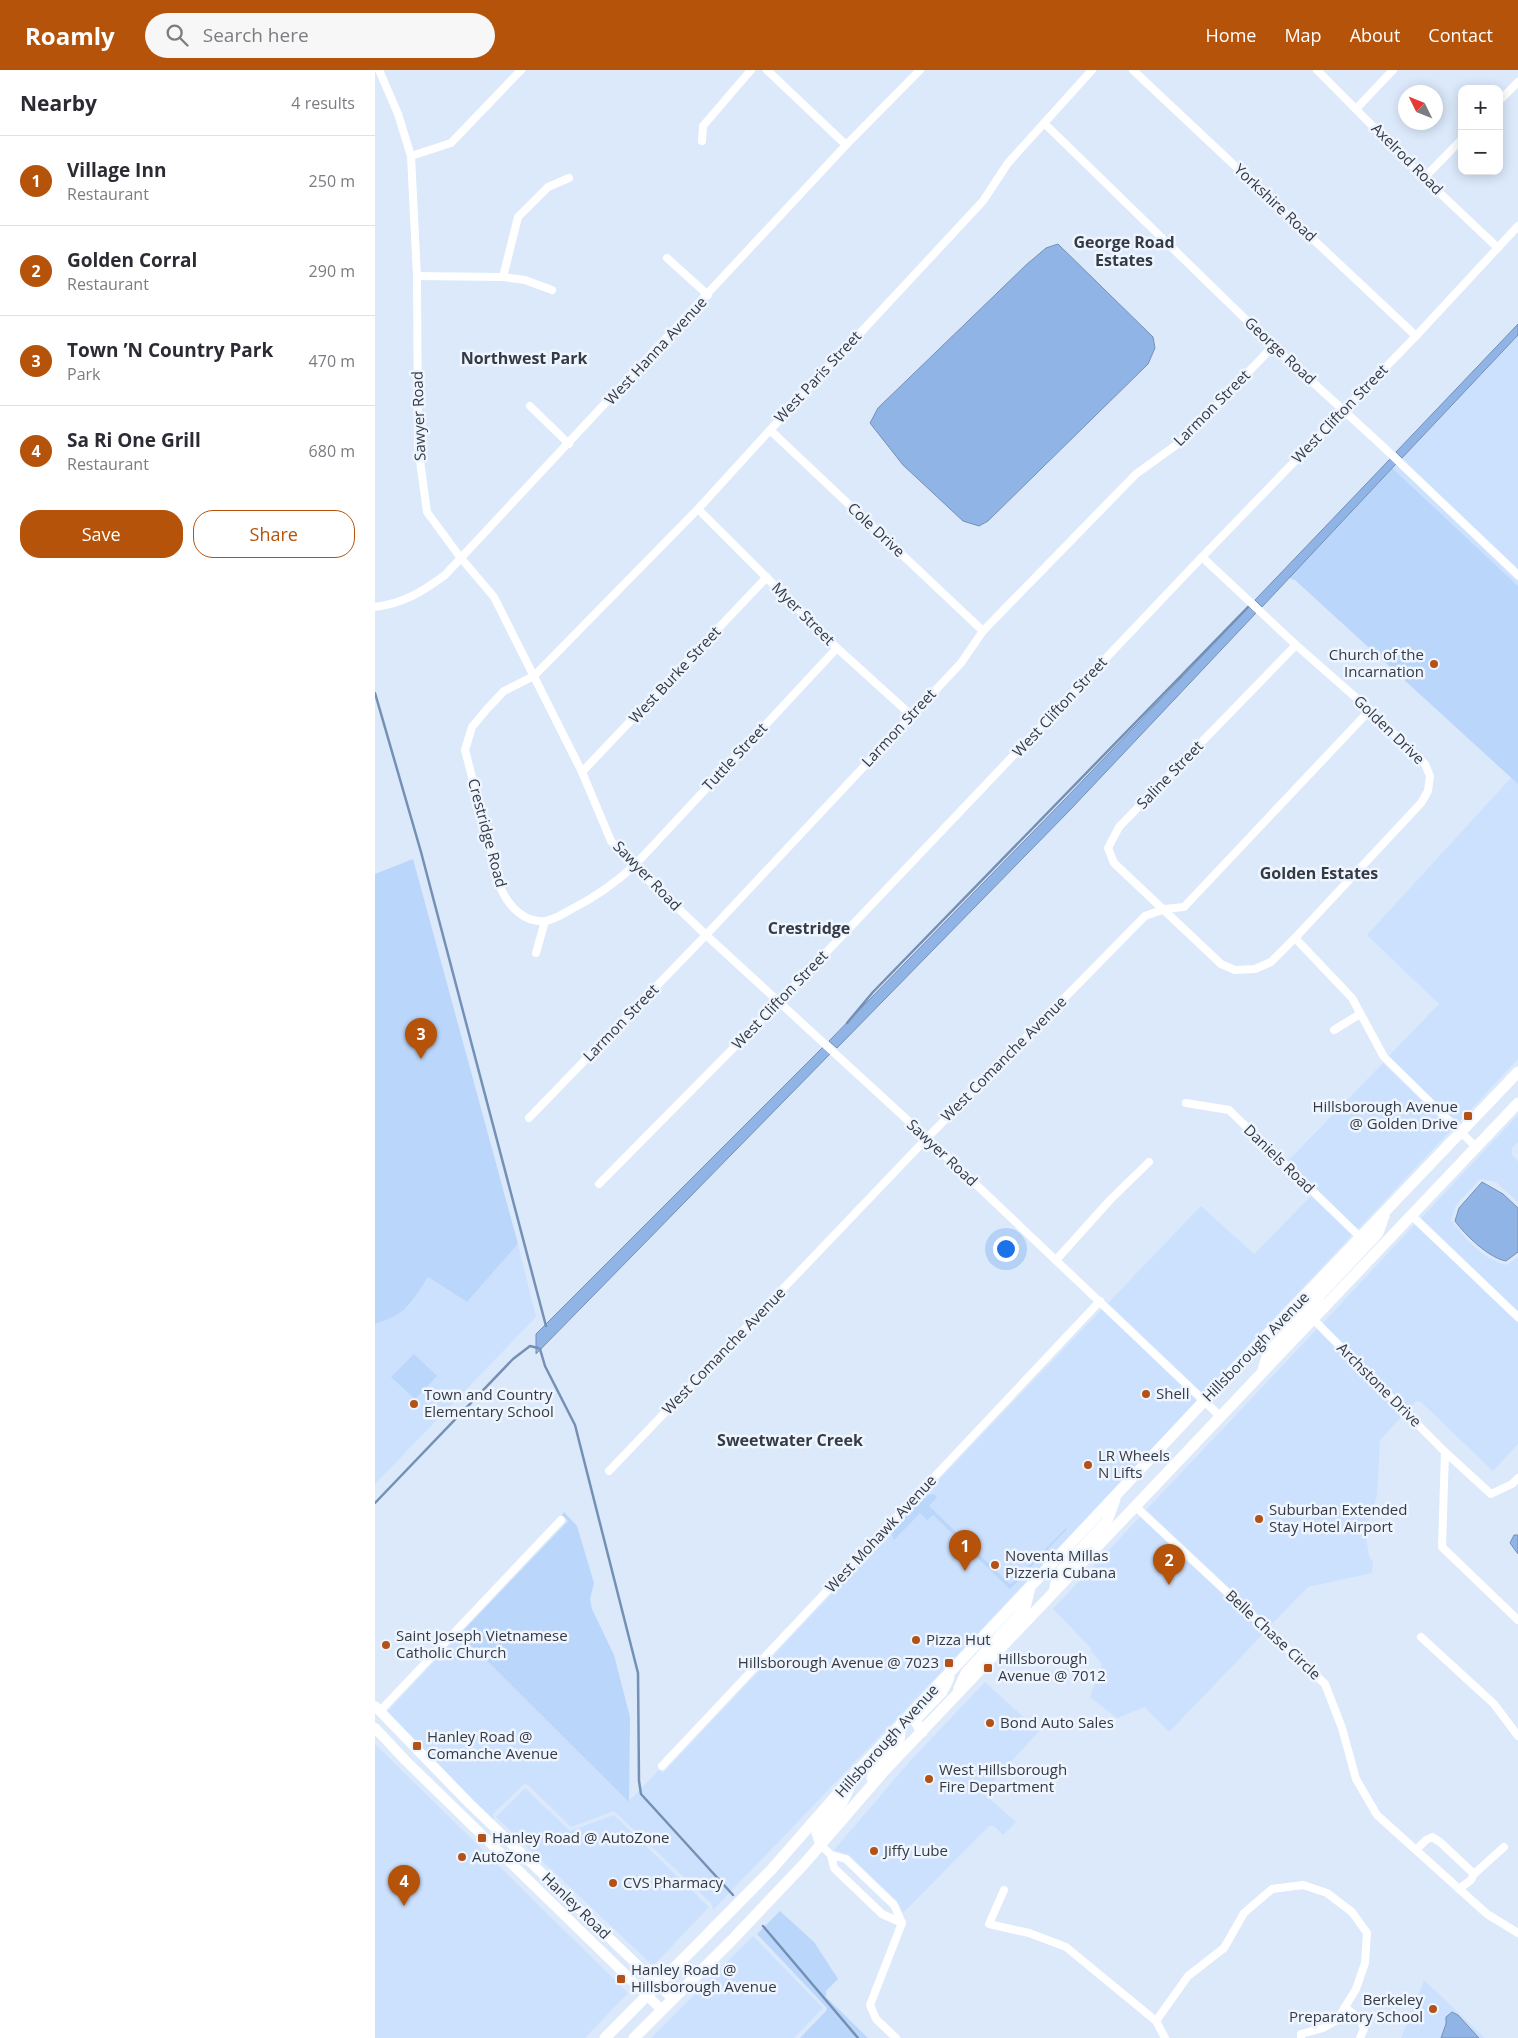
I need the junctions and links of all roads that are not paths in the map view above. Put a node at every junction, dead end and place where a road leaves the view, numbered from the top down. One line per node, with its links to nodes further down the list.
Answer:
1 (379, 70): 17 (street, Sawyer Road)
2 (521, 70): 17 (street)
3 (751, 70): 14 (street)
4 (767, 70): 16 (street)
5 (1092, 70): 13 (street, West Paris Street)
6 (1133, 70): 27 (street, Yorkshire Road)
7 (1317, 70): 12 (street, Axelrod Road)
8 (1393, 70): 12 (street)
9 (917, 71): 16 (street, West Hanna Avenue)
10 (1518, 82): 11 (street)
11 (1503, 97)
12 (1356, 109): 19 (street, Axelrod Road)
13 (1044, 123): 28 (street, George Road); 31 (street, West Paris Street)
14 (702, 140)
15 (1458, 144): 19 (street)
16 (846, 145): 26 (street, West Hanna Avenue)
17 (411, 156): 23 (street, Sawyer Road)
18 (569, 178): 24 (street)
19 (1424, 178): 21 (street, Axelrod Road)
20 (1518, 226): 21 (street, West Clifton Street)
21 (1497, 248): 27 (street, West Clifton Street)
22 (667, 258): 26 (street)
23 (417, 276): 24 (street); 34 (street, Sawyer Road)
24 (503, 277): 25 (street)
25 (552, 290)
26 (708, 295): 32 (street, West Hanna Avenue)
27 (1416, 336): 30 (street, West Clifton Street)
28 (1273, 346): 30 (street, George Road); 39 (street, Larmon Street)
29 (530, 406): 32 (street)
30 (1343, 410): 35 (street, West Clifton Street); 36 (street, George Road)
31 (770, 430): 33 (street, West Paris Street); 39 (street, Cole Drive)
32 (569, 444): 34 (street, West Hanna Avenue)
33 (698, 510): 37 (street, Myer Street); 42 (street, West Paris Street)
34 (460, 557): 38 (street, West Hanna Avenue); 42 (street, Sawyer Road)
35 (1202, 557): 40 (street, Golden Drive); 52 (street, West Clifton Street)
36 (1518, 575)
37 (767, 577): 41 (street, Myer Street); 45 (street, West Burke Street)
38 (375, 607)
39 (983, 631): 44 (street, Larmon Street)
40 (1296, 645): 43 (street, Golden Drive); 47 (street, Saline Street)
41 (837, 648): 44 (street, Myer Street); 46 (street, Tuttle Street)
42 (534, 676): 45 (street, Sawyer Road); 48 (street, Crestridge Road)
43 (1370, 710): 47 (street, West Comanche Avenue); 50 (street, Golden Drive)
44 (911, 715): 49 (street, Larmon Street)
45 (582, 772): 46 (street, Sawyer Road)
46 (634, 866): 48 (street); 49 (street, Sawyer Road)
47 (1165, 909): 50 (street, Golden Drive); 60 (street, West Comanche Avenue)
48 (545, 921): 51 (street)
49 (706, 935): 52 (street, Sawyer Road); 58 (street, Larmon Street)
50 (1295, 938): 53 (street)
51 (536, 952)
52 (780, 1001): 60 (street, Sawyer Road); 63 (street, West Clifton Street)
53 (1360, 1014): 54 (street); 59 (street)
54 (1334, 1030)
55 (1518, 1072): 59 (main road, Hillsborough Avenue)
56 (1186, 1103): 66 (street, Daniels Road)
57 (1518, 1103): 61 (main road, Hillsborough Avenue)
58 (529, 1118)
59 (1461, 1133): 61 (street); 64 (main road, Hillsborough Avenue)
60 (927, 1138): 67 (street, Sawyer Road); 76 (street, West Comanche Avenue)
61 (1475, 1148): 65 (main road, Hillsborough Avenue)
62 (1149, 1162): 67 (street)
63 (599, 1184)
64 (1385, 1213): 66 (main road, Hillsborough Avenue); 71 (main road)
65 (1411, 1215): 70 (street); 71 (main road, Hillsborough Avenue)
66 (1361, 1238): 68 (main road, Hillsborough Avenue)
67 (1056, 1260): 69 (street, Sawyer Road)
68 (1311, 1290): 72 (main road); 73 (main road, Hillsborough Avenue)
69 (1100, 1301): 73 (street, Sawyer Road); 92 (street, West Mohawk Avenue)
70 (1518, 1317)
71 (1313, 1319): 72 (main road, Hillsborough Avenue); 75 (street, Archstone Drive)
72 (1262, 1372): 74 (main road, Hillsborough Avenue)
73 (1204, 1401): 74 (street, Sawyer Road); 78 (main road, Hillsborough Avenue)
74 (1220, 1416): 79 (main road, Hillsborough Avenue)
75 (1445, 1452): 77 (street, Archstone Drive); 83 (street)
76 (609, 1471)
77 (1518, 1478)
78 (1118, 1492): 81 (main road, Hillsborough Avenue); 82 (main road)
79 (1135, 1506): 82 (main road, Hillsborough Avenue); 98 (street, Belle Chase Circle)
80 (561, 1520): 87 (street)
81 (1030, 1586): 85 (main road, Hillsborough Avenue); 86 (main road)
82 (1054, 1592): 86 (main road, Hillsborough Avenue)
83 (1518, 1620)
84 (1421, 1637): 91 (street)
85 (955, 1666): 88 (main road, Hillsborough Avenue); 90 (main road)
86 (957, 1694): 90 (main road, Hillsborough Avenue)
87 (377, 1709): 96 (main road, Hanley Road)
88 (901, 1724): 93 (main road, Hillsborough Avenue); 94 (main road)
89 (375, 1728): 100 (main road, Hanley Road)
90 (922, 1732): 94 (main road, Hillsborough Avenue)
91 (1518, 1736)
92 (662, 1766)
93 (856, 1773): 95 (main road); 108 (main road, Hillsborough Avenue)
94 (860, 1800): 95 (main road, Hillsborough Avenue)
95 (821, 1845): 99 (street); 110 (main road, Hillsborough Avenue)
96 (514, 1846): 100 (main road); 102 (main road, Hanley Road)
97 (1504, 1847): 101 (street)
98 (1416, 1850): 101 (street); 104 (street, Belle Chase Circle)
99 (831, 1854): 106 (street); 106 (street)
100 (504, 1856): 103 (main road, Hanley Road)
101 (1474, 1874): 104 (street)
102 (545, 1876): 103 (main road); 108 (main road, Hanley Road)
103 (535, 1887): 109 (main road, Hanley Road)
104 (1459, 1889): 107 (street, Belle Chase Circle)
105 (1004, 1890): 113 (street)
106 (902, 1923): 117 (street)
107 (1518, 1933)
108 (658, 1985): 109 (main road, Hillsborough Avenue); 110 (main road, Hanley Road)
109 (647, 1996): 112 (main road, Hanley Road); 115 (main road, Hillsborough Avenue)
110 (673, 1999): 112 (main road, Hillsborough Avenue)
111 (1345, 2008): 113 (street); 114 (street); 119 (street)
112 (662, 2010): 116 (main road, Hillsborough Avenue)
113 (1155, 2021): 118 (street)
114 (1301, 2036)
115 (605, 2038)
116 (634, 2038)
117 (896, 2038)
118 (1165, 2038)
119 (1360, 2038)

